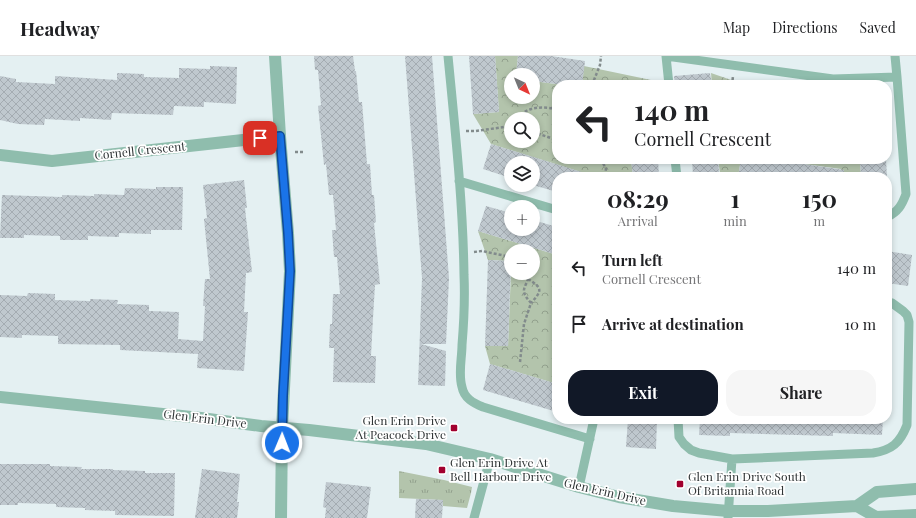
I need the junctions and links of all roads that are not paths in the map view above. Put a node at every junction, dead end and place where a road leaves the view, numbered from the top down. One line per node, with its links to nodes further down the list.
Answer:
1 (275, 56): 6 (street)
2 (448, 56): 8 (lane)
3 (895, 56): 4 (lane)
4 (897, 77): 5 (lane); 10 (lane)
5 (668, 80)
6 (280, 136): 7 (street, Cornell Crescent); 15 (street)
7 (0, 155)
8 (459, 181): 9 (lane); 16 (lane)
9 (552, 209)
10 (892, 214)
11 (892, 303): 18 (lane)
12 (0, 397): 15 (street, Glen Erin Drive)
13 (593, 424): 16 (lane)
14 (678, 424): 18 (lane)
15 (282, 428): 17 (street, Glen Erin Drive); 24 (street)
16 (590, 439): 19 (lane)
17 (490, 459): 19 (street, Glen Erin Drive); 25 (lane)
18 (732, 459): 22 (lane)
19 (578, 487): 22 (street, Glen Erin Drive)
20 (916, 489): 21 (street)
21 (857, 506): 22 (street, Glen Erin Drive); 23 (street)
22 (728, 514)
23 (916, 515)
24 (281, 518)
25 (474, 518)

